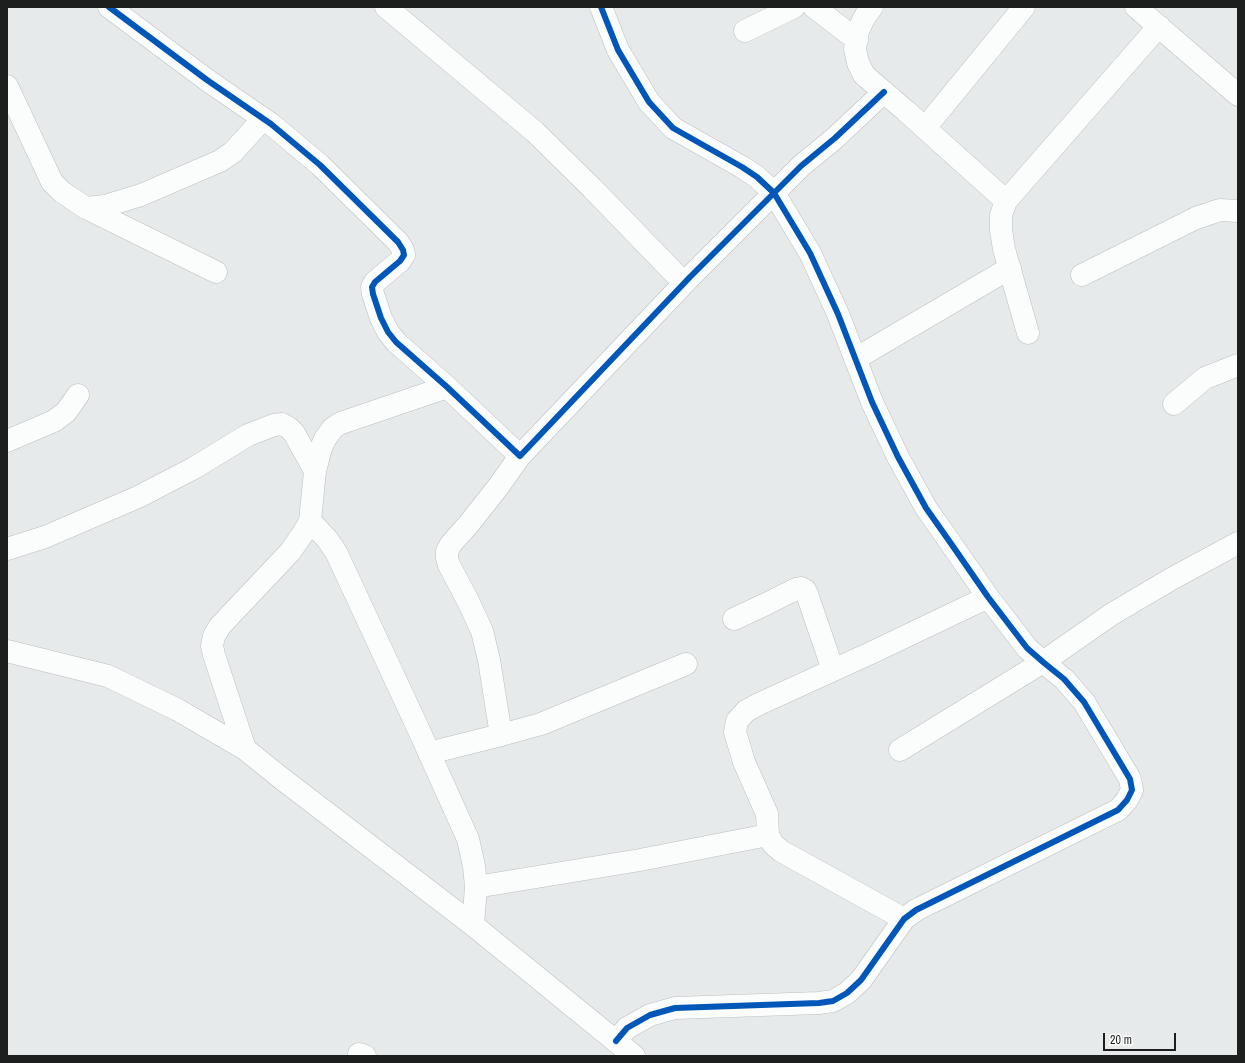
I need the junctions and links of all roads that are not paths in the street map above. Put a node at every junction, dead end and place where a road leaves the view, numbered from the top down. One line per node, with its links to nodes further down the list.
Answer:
1 (109, 7): 15 (street)
2 (386, 7): 24 (street)
3 (601, 7): 17 (street)
4 (794, 7): 10 (street)
5 (814, 7): 11 (street)
6 (872, 7): 11 (street)
7 (1024, 7): 16 (street)
8 (1136, 7): 9 (street)
9 (1159, 26): 14 (street); 18 (street)
10 (745, 31)
11 (857, 40): 13 (street)
12 (7, 86): 19 (street)
13 (884, 92): 16 (street); 17 (street)
14 (1238, 95)
15 (263, 119): 19 (street); 28 (street)
16 (925, 128): 18 (street)
17 (774, 193): 24 (street); 26 (street)
18 (1006, 201): 21 (street)
19 (86, 208): 22 (street)
20 (1238, 210): 23 (street)
21 (1010, 268): 25 (street); 26 (street)
22 (216, 272)
23 (1082, 275)
24 (684, 283): 32 (street)
25 (1028, 333)
26 (855, 359): 37 (street)
27 (1238, 365): 30 (street)
28 (447, 386): 32 (street); 33 (street)
29 (78, 395): 31 (street)
30 (1174, 404)
31 (7, 441)
32 (520, 456): 43 (street)
33 (315, 471): 34 (street); 36 (street)
34 (310, 521): 44 (street); 46 (street)
35 (1238, 543): 40 (street)
36 (7, 549)
37 (988, 597): 40 (street); 42 (street)
38 (734, 619): 42 (street)
39 (7, 651): 44 (street)
40 (1043, 662): 45 (street); 49 (street)
41 (686, 664): 43 (street)
42 (832, 670): 47 (street)
43 (501, 735): 46 (street)
44 (246, 749): 50 (street)
45 (900, 750)
46 (429, 753): 48 (street)
47 (768, 835): 48 (street); 49 (street)
48 (476, 887): 50 (street)
49 (904, 919): 51 (street)
50 (473, 925): 51 (street)
51 (616, 1041): 52 (street)
52 (634, 1056)

